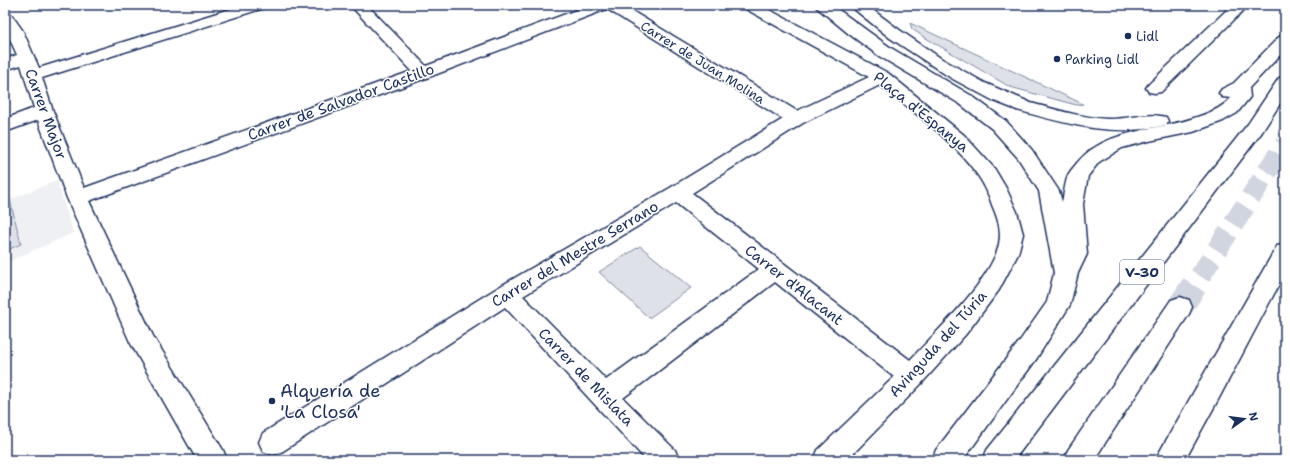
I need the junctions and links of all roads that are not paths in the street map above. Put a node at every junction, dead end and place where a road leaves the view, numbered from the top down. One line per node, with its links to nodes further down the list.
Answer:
1 (259, 5): 17 (main road)
2 (358, 5): 16 (main road)
3 (604, 5): 16 (main road, Carrer de Salvador Castillo)
4 (611, 5): 23 (main road, Carrer de Juan Molina)
5 (749, 5): 18 (main road, Plaça d'Espanya)
6 (822, 5): 30 (main road)
7 (857, 5): 11 (main road)
8 (872, 5): 11 (main road)
9 (1241, 5): 21 (main road)
10 (5, 17): 12 (main road, Carrer Major)
11 (877, 22): 20 (main road)
12 (10, 32): 14 (main road, Carrer Major)
13 (1285, 40): 20 (main road)
14 (25, 58): 15 (main road); 17 (main road, Carrer Major)
15 (5, 65)
16 (423, 73): 27 (main road, Carrer de Salvador Castillo)
17 (33, 75): 22 (main road, Carrer Major)
18 (882, 77): 23 (main road, Carrer del Mestre Serrano); 25 (main road, Plaça d'Espanya)
19 (1285, 82): 40 (main road, V-30)
20 (1240, 87): 30 (main road)
21 (1155, 88)
22 (44, 111): 24 (main road); 27 (main road, Carrer Major)
23 (796, 119): 26 (main road, Carrer del Mestre Serrano)
24 (5, 126)
25 (996, 188): 33 (main road, Avinguda del Túria)
26 (677, 193): 29 (main road, Carrer d'Alacant); 31 (main road, Carrer del Mestre Serrano)
27 (77, 198): 36 (main road, Carrer Major)
28 (1285, 252): 42 (main road)
29 (776, 270): 33 (main road, Carrer d'Alacant); 34 (main road)
30 (1066, 273): 39 (main road)
31 (507, 294): 34 (main road, Carrer de Mislata); 35 (main road, Carrer del Mestre Serrano)
32 (1180, 307): 41 (main road)
33 (912, 376): 38 (main road, Avinguda del Túria)
34 (605, 396): 37 (main road, Carrer de Mislata)
35 (273, 442)
36 (213, 460)
37 (665, 460)
38 (828, 460)
39 (946, 460)
40 (997, 460)
41 (1078, 460)
42 (1168, 460)

